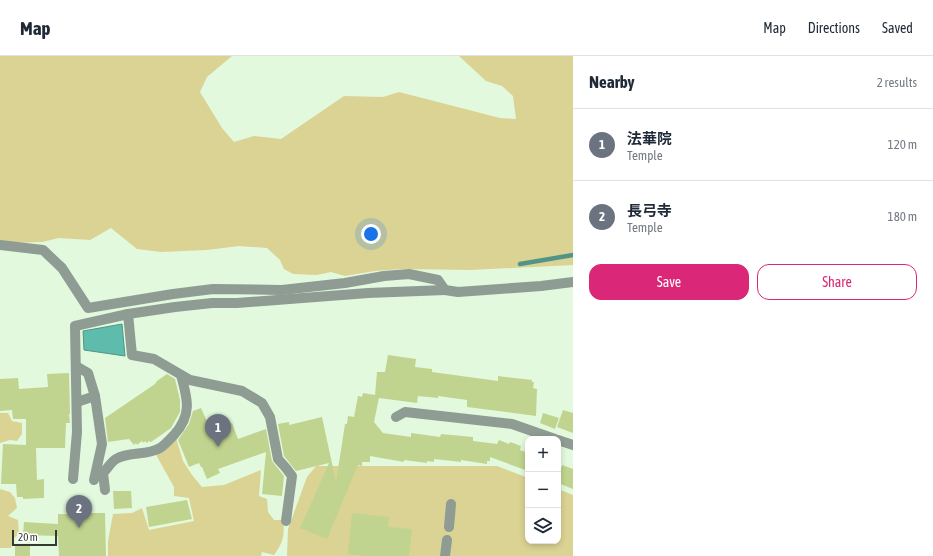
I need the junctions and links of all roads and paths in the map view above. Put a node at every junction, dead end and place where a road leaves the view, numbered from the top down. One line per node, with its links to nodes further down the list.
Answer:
1 (0, 246): 3 (street)
2 (573, 282): 3 (street)
3 (445, 290): 4 (street)
4 (128, 314): 5 (street); 6 (street)
5 (76, 366): 7 (street); 8 (street)
6 (181, 375): 15 (street); 17 (street)
7 (95, 396): 8 (street); 14 (street)
8 (77, 402): 13 (street)
9 (396, 417): 10 (street)
10 (548, 436)
11 (561, 440): 12 (street)
12 (573, 445)
13 (73, 479)
14 (94, 480)
15 (105, 490)
16 (451, 504): 18 (street)
17 (286, 521)
18 (449, 526)
19 (447, 540): 20 (street)
20 (445, 556)

